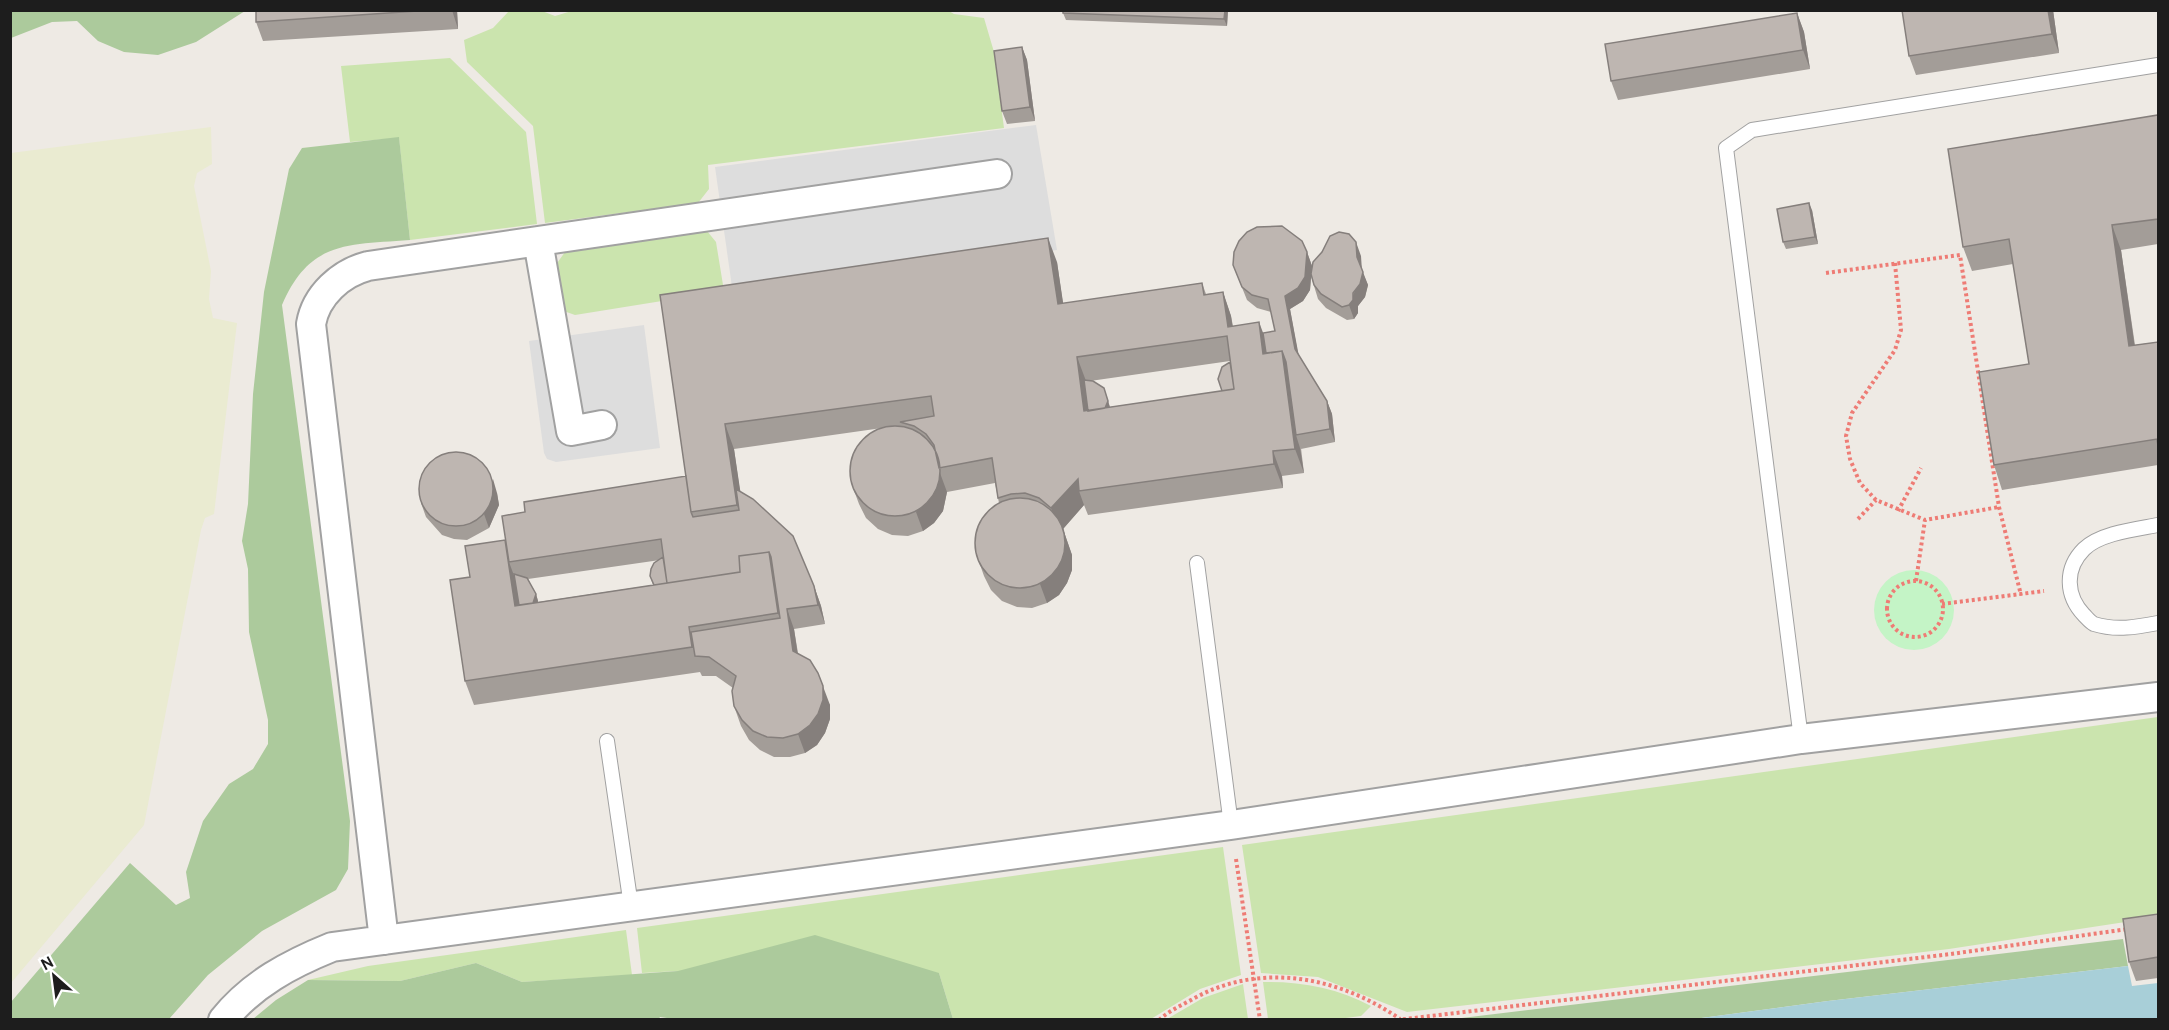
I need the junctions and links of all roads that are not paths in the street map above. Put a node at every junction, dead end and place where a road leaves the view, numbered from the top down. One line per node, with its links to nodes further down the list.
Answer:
1 (2158, 64): 9 (lane)
2 (997, 174): 3 (street)
3 (538, 241): 4 (street); 13 (street)
4 (602, 425)
5 (2158, 525): 7 (lane)
6 (1197, 563): 11 (lane)
7 (2158, 623)
8 (2158, 697): 9 (street)
9 (1801, 739): 11 (street)
10 (607, 741): 12 (lane)
11 (1231, 825): 12 (street)
12 (631, 906): 13 (street)
13 (384, 940): 14 (street)
14 (223, 1020)

